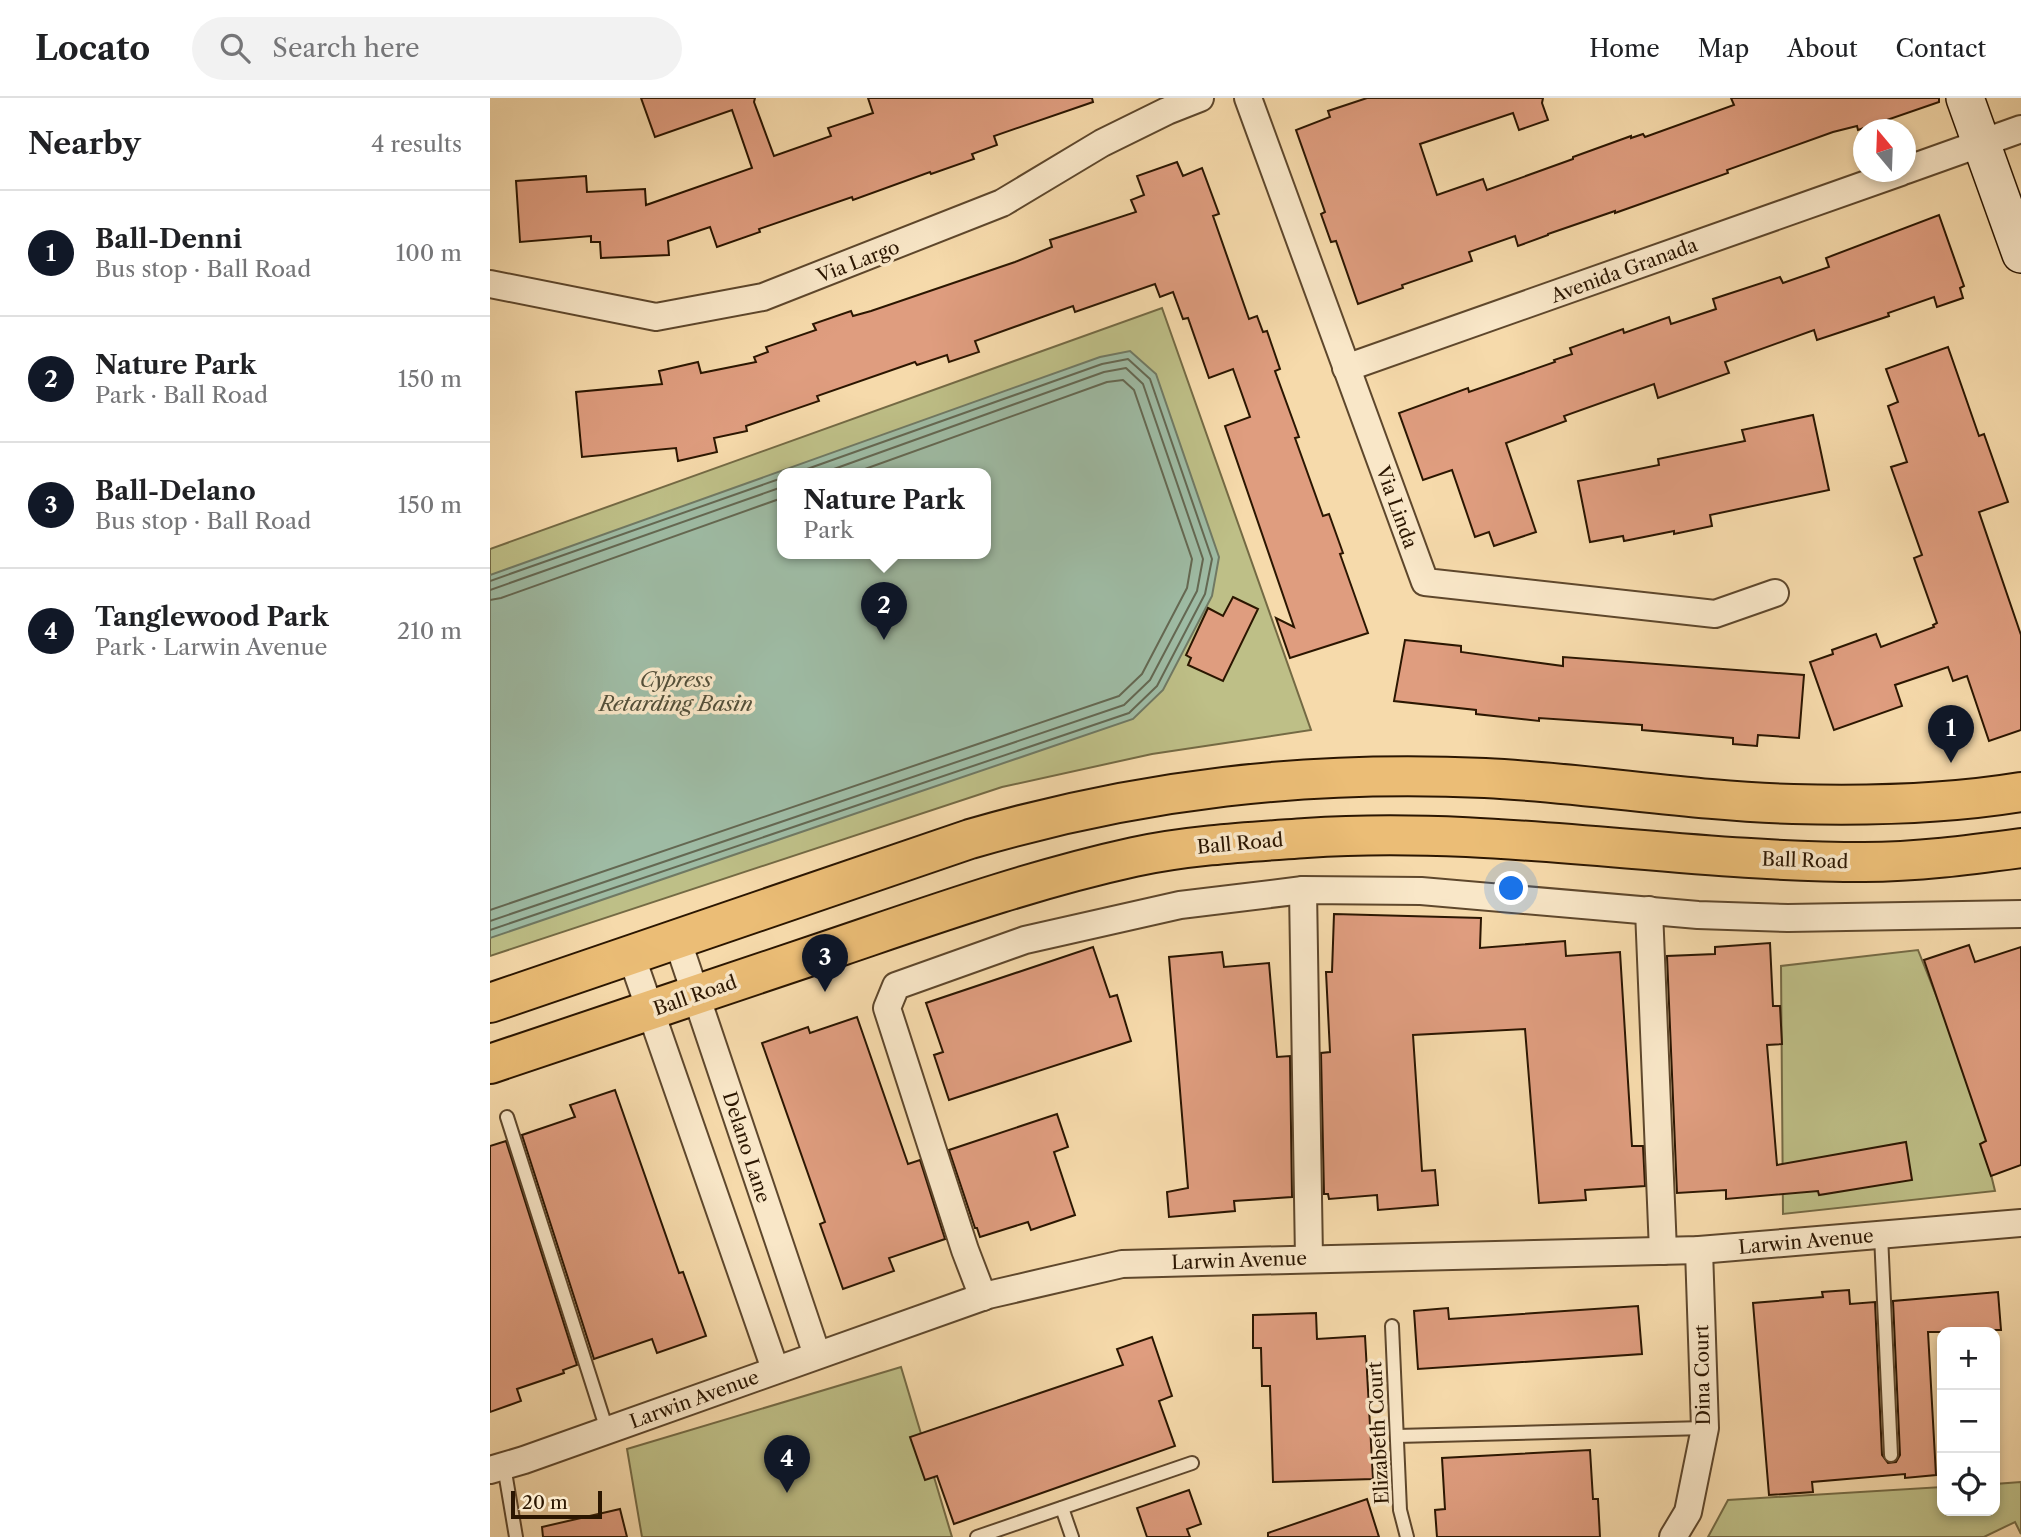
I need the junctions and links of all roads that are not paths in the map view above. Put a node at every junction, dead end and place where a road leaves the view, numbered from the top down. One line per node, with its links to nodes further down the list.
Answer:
1 (1200, 98): 9 (street, Via Largo)
2 (1248, 98): 10 (street, Via Linda)
3 (1965, 98): 5 (main road)
4 (2021, 129): 5 (street, Avenida Granada)
5 (1981, 143): 6 (street, Avenida Granada); 8 (main road)
6 (1916, 166)
7 (1872, 182): 10 (street, Avenida Granada)
8 (2021, 254)
9 (490, 284)
10 (1346, 368): 11 (street, Via Linda)
11 (1774, 593)
12 (1306, 778): 13 (main road); 14 (main road); 19 (main road)
13 (2021, 792)
14 (1309, 838): 15 (main road, Ball Road); 21 (main road, Ball Road)
15 (2021, 848)
16 (1303, 890): 17 (street); 30 (street); 31 (street)
17 (1648, 910): 18 (street); 29 (street)
18 (2021, 914)
19 (677, 939): 20 (main road); 21 (street, Delano Lane)
20 (631, 955): 22 (main road); 23 (street)
21 (696, 994): 23 (main road, Ball Road); 33 (street, Delano Lane)
22 (490, 1003)
23 (650, 1010): 24 (main road, Ball Road); 34 (street)
24 (490, 1064)
25 (507, 1117): 36 (lane)
26 (2021, 1223): 27 (street, Larwin Avenue)
27 (1881, 1235): 28 (street, Larwin Avenue); 38 (lane)
28 (1699, 1250): 29 (street, Larwin Avenue); 35 (street, Dina Court)
29 (1663, 1251): 30 (street, Larwin Avenue)
30 (1309, 1258): 31 (street, Larwin Avenue)
31 (983, 1297): 33 (street, Larwin Avenue)
32 (1392, 1326): 37 (lane, Elizabeth Court)
33 (817, 1355): 34 (street, Larwin Avenue)
34 (775, 1369): 36 (street, Larwin Avenue)
35 (1705, 1428): 37 (lane); 46 (street, Dina Court)
36 (607, 1430): 40 (street, Larwin Avenue)
37 (1396, 1436): 45 (lane, Elizabeth Court)
38 (1891, 1455)
39 (1192, 1463): 41 (lane)
40 (497, 1468): 42 (lane)
41 (1062, 1508): 43 (lane); 44 (lane)
42 (516, 1537)
43 (977, 1537)
44 (1072, 1537)
45 (1408, 1537)
46 (1673, 1537)

